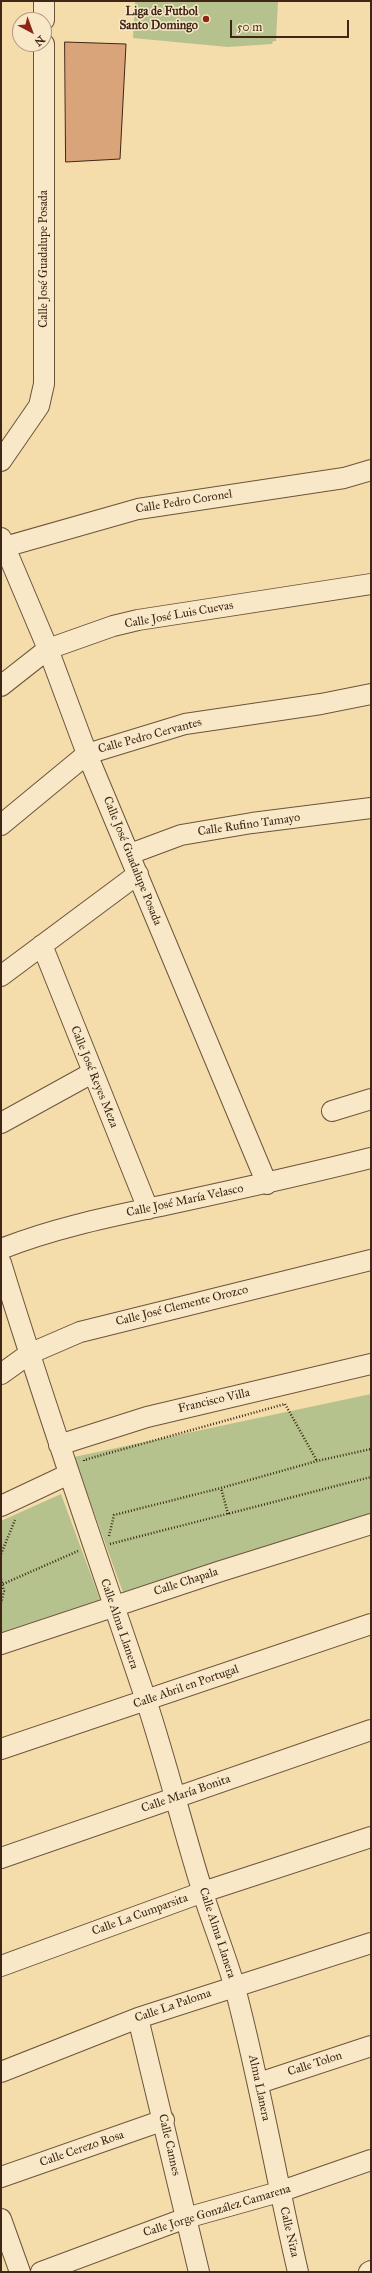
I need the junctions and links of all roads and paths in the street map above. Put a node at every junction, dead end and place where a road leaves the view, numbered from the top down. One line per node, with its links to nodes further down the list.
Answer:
1 (44, 1): 2 (street)
2 (44, 12)
3 (44, 52): 4 (street, Calle José Guadalupe Posada)
4 (1, 461)
5 (371, 470): 6 (street, Calle Pedro Coronel)
6 (2, 544): 8 (street, Calle José Guadalupe Posada)
7 (371, 584): 8 (street, Calle José Luis Cuevas)
8 (48, 649): 9 (street, Calle José Luis Cuevas); 11 (street, Calle José Guadalupe Posada)
9 (1, 686)
10 (371, 694): 11 (street, Calle Pedro Cervantes)
11 (87, 754): 13 (street, Calle Pedro Cervantes); 14 (street, Calle José Guadalupe Posada)
12 (371, 808): 14 (street, Calle Rufino Tamayo)
13 (1, 824)
14 (130, 854): 15 (street, Calle José Guadalupe Posada)
15 (138, 874): 16 (street); 23 (street, Calle José Guadalupe Posada)
16 (42, 945): 17 (street); 18 (street, Calle José Reyes Meza)
17 (1, 976)
18 (92, 1073): 21 (street); 24 (street, Calle José Reyes Meza)
19 (371, 1099): 20 (street)
20 (332, 1111)
21 (1, 1123)
22 (371, 1158): 23 (street, Calle José María Velasco)
23 (267, 1184): 24 (street, Calle José María Velasco)
24 (148, 1209): 25 (street, Calle José María Velasco)
25 (1, 1249)
26 (371, 1260): 28 (street, Calle José Clemente Orozco)
27 (1, 1263): 28 (street, Calle Alma Llanera)
28 (29, 1354): 30 (street, Calle José Clemente Orozco); 33 (street, Calle Alma Llanera)
29 (371, 1364): 33 (street, Francisco Villa)
30 (1, 1374)
31 (292, 1402): 32 (path)
32 (285, 1404): 35 (path); 36 (path)
33 (59, 1445): 36 (street, Calle Alma Llanera)
34 (371, 1449): 35 (path)
35 (317, 1461): 38 (path)
36 (77, 1470): 39 (street); 49 (street, Calle Alma Llanera)
37 (371, 1477): 40 (path)
38 (221, 1488): 40 (path); 40 (path)
39 (6, 1513): 44 (path)
40 (228, 1514)
41 (371, 1524): 49 (street, Calle Chapala)
42 (76, 1544): 43 (path)
43 (78, 1551): 45 (path); 47 (path)
44 (1, 1554)
45 (81, 1558)
46 (1, 1579): 47 (path)
47 (3, 1584): 48 (path)
48 (1, 1603)
49 (113, 1606): 51 (street, Calle Chapala); 52 (street, Calle Alma Llanera)
50 (371, 1624): 52 (street, Calle Abril en Portugal)
51 (1, 1644)
52 (146, 1700): 54 (street, Calle Abril en Portugal); 55 (street, Calle Alma Llanera)
53 (371, 1730): 55 (street, Calle María Bonita)
54 (1, 1749)
55 (177, 1798): 57 (street, Calle María Bonita); 58 (street, Calle Alma Llanera)
56 (371, 1837): 58 (street, Calle La Cumparsita)
57 (1, 1858)
58 (203, 1892): 60 (street, Calle La Cumparsita); 61 (street, Calle Alma Llanera)
59 (371, 1943): 61 (street, Calle La Paloma)
60 (1, 1966)
61 (234, 1985): 62 (street, Calle La Paloma); 65 (street, Alma Llanera)
62 (138, 2018): 64 (street, Calle La Paloma); 66 (street, Calle Cannes)
63 (371, 2046): 65 (street, Calle Tolon)
64 (1, 2072)
65 (259, 2083): 69 (street, Alma Llanera)
66 (164, 2120): 68 (street, Calle Cerezo Rosa); 70 (street, Calle Cannes)
67 (371, 2160): 69 (street, Calle Jorge González Camarena)
68 (1, 2177)
69 (279, 2192): 70 (street, Calle Jorge González Camarena); 75 (street, Calle Niza)
70 (186, 2218): 73 (street, Calle Jorge González Camarena); 74 (street, Calle Cannes)
71 (1, 2219): 72 (street)
72 (20, 2272)
73 (41, 2272)
74 (199, 2272)
75 (298, 2272)

